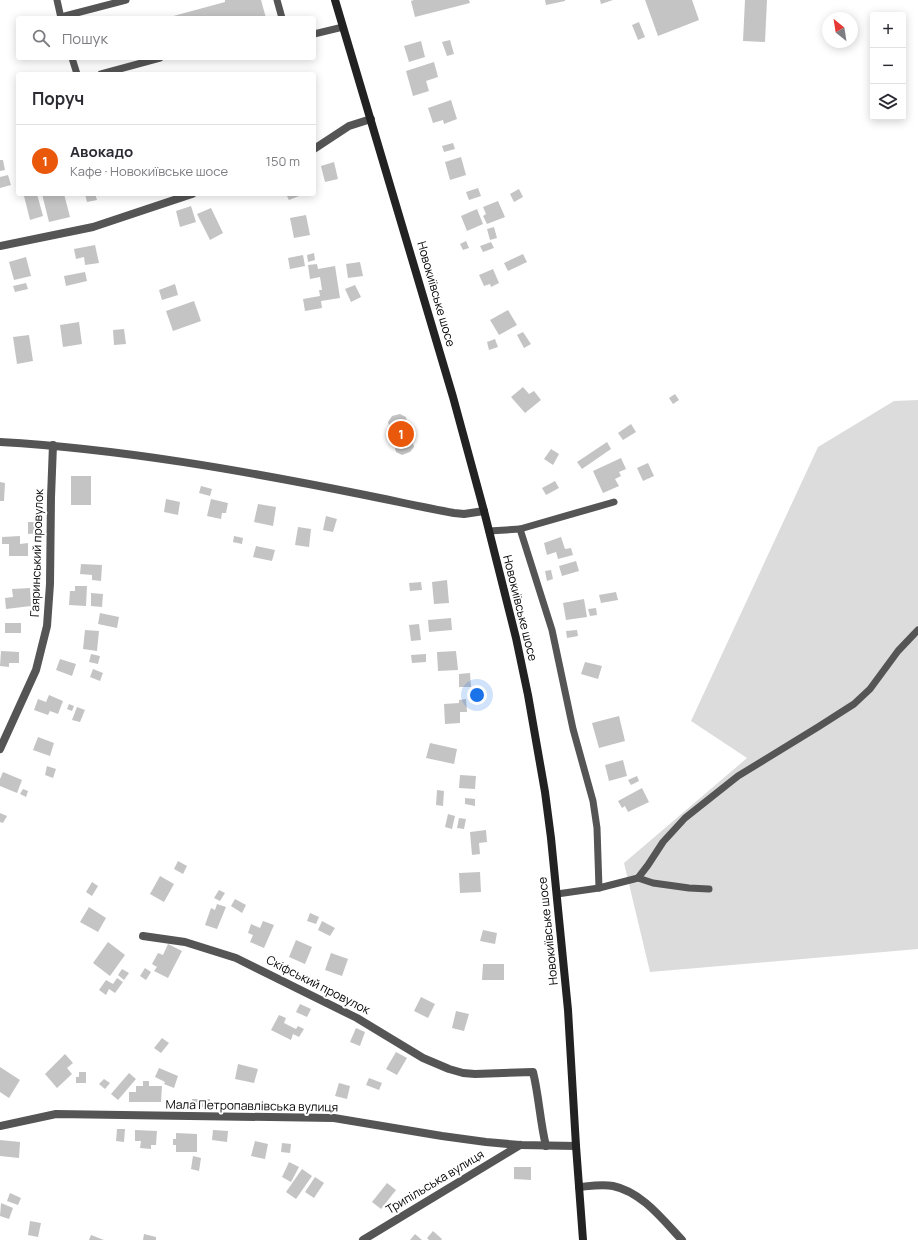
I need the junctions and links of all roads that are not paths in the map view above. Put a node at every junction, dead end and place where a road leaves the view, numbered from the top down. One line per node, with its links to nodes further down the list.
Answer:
1 (57, 0): 5 (lane)
2 (126, 0): 6 (lane)
3 (278, 0): 7 (lane)
4 (335, 0): 8 (main road, Новокиївське шосе)
5 (61, 16)
6 (68, 16)
7 (282, 16)
8 (343, 27): 9 (lane); 14 (main road, Новокиївське шосе)
9 (316, 34)
10 (73, 60): 12 (lane)
11 (152, 60): 13 (lane)
12 (76, 72)
13 (108, 72)
14 (371, 119): 15 (street); 21 (main road, Новокиївське шосе)
15 (316, 147)
16 (186, 196): 17 (street)
17 (0, 246)
18 (0, 442): 19 (street)
19 (53, 445): 21 (street); 25 (street, Гаяринський провулок)
20 (614, 502): 22 (lane)
21 (484, 511): 23 (main road, Новокиївське шосе)
22 (520, 529): 23 (lane); 27 (lane)
23 (489, 531): 29 (main road, Новокиївське шосе)
24 (918, 630): 26 (lane)
25 (0, 749)
26 (638, 878): 27 (lane); 28 (lane)
27 (599, 888): 29 (lane)
28 (709, 890)
29 (557, 894): 34 (main road, Новокиївське шосе)
30 (144, 936): 33 (street, Скіфський провулок)
31 (0, 1126): 32 (street, Мала Петропавлівська вулиця)
32 (520, 1145): 33 (street, Мала Петропавлівська вулиця); 36 (street, Трипільська вулиця)
33 (546, 1146): 34 (street, Мала Петропавлівська вулиця)
34 (576, 1146): 35 (main road, Новокиївське шосе)
35 (579, 1187): 37 (main road, Новокиївське шосе); 38 (street)
36 (363, 1240)
37 (583, 1240)
38 (682, 1240)

